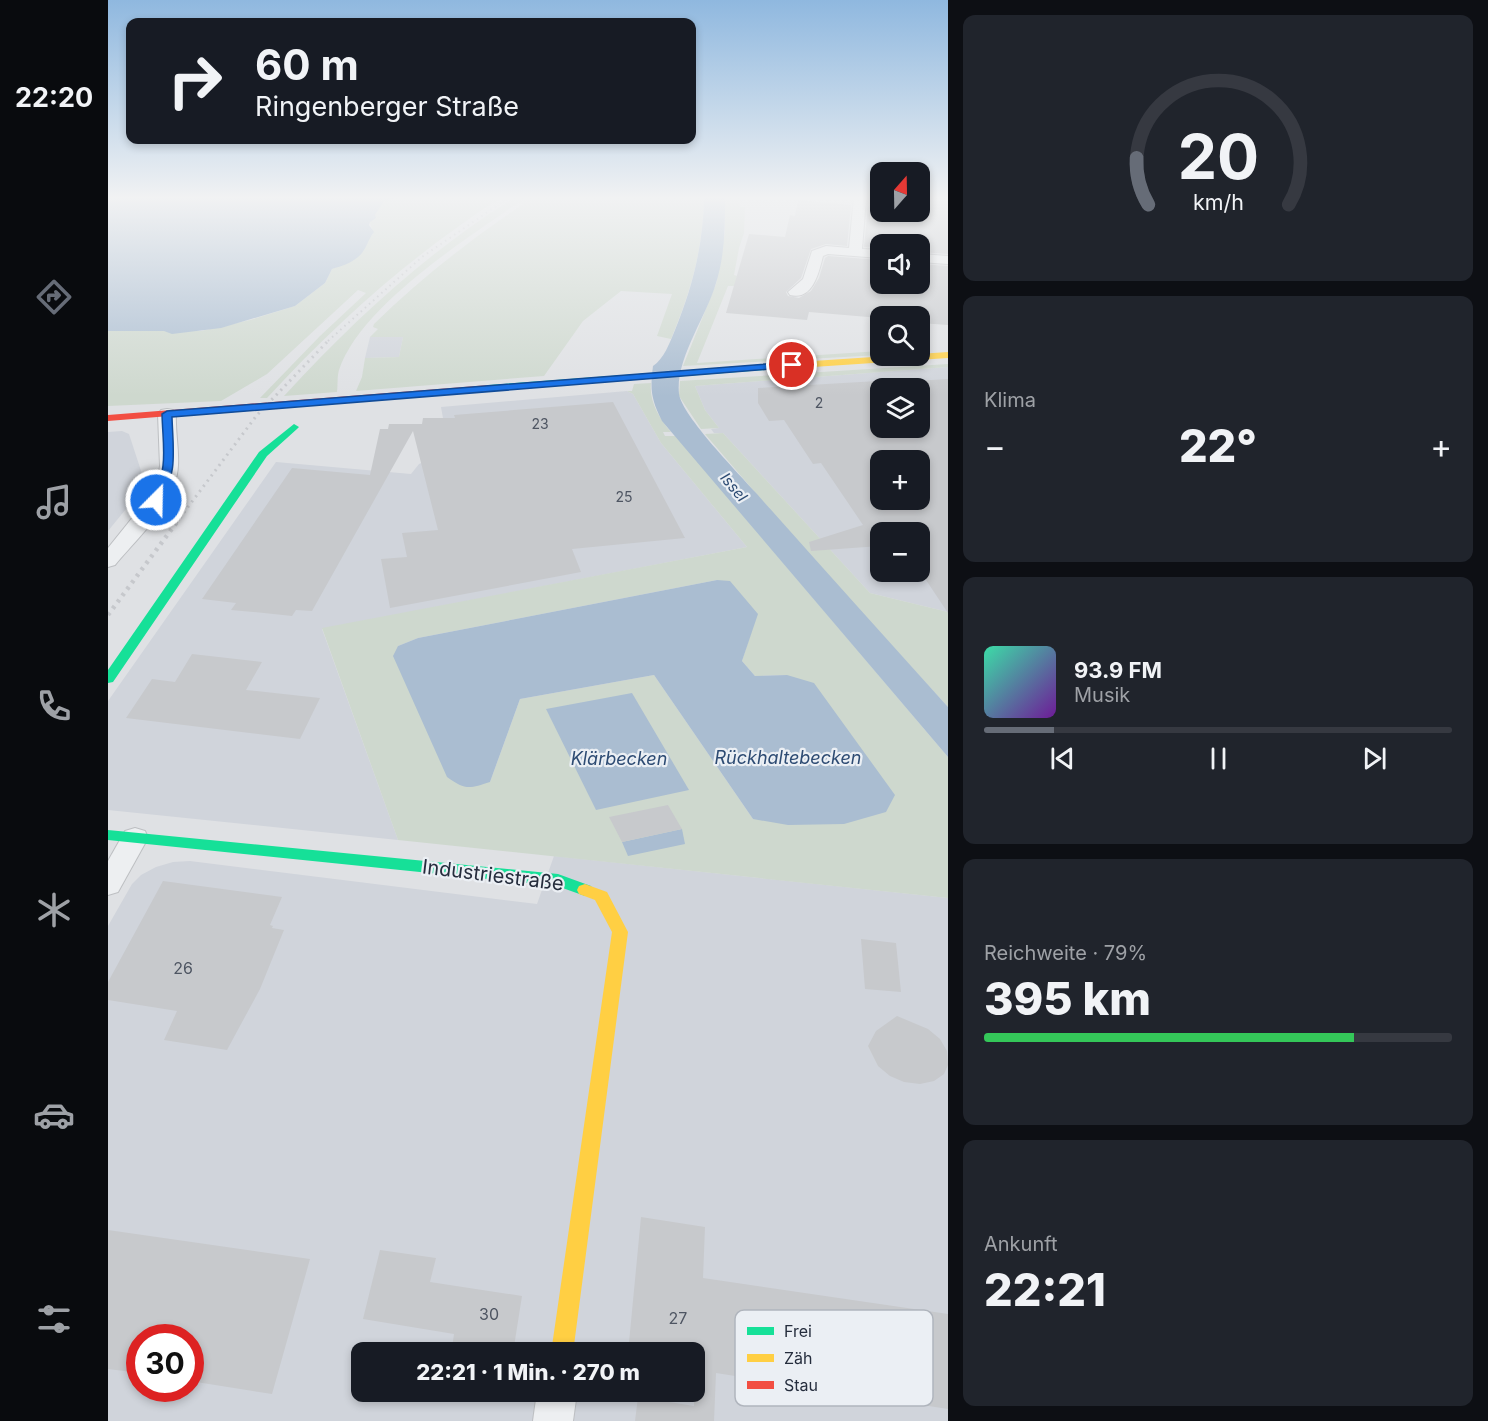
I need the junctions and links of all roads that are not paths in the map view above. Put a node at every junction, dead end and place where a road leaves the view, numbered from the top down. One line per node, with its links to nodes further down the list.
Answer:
1 (814, 264): 2 (street)
2 (795, 292)
3 (948, 355): 4 (street)
4 (167, 414): 5 (street); 7 (street)
5 (108, 418)
6 (294, 427): 8 (street)
7 (108, 561)
8 (108, 679)
9 (108, 835): 10 (street, Industriestraße)
10 (135, 838): 11 (street); 12 (street, Industriestraße)
11 (108, 885)
12 (564, 1342)
13 (556, 1402): 14 (street)
14 (553, 1421)

